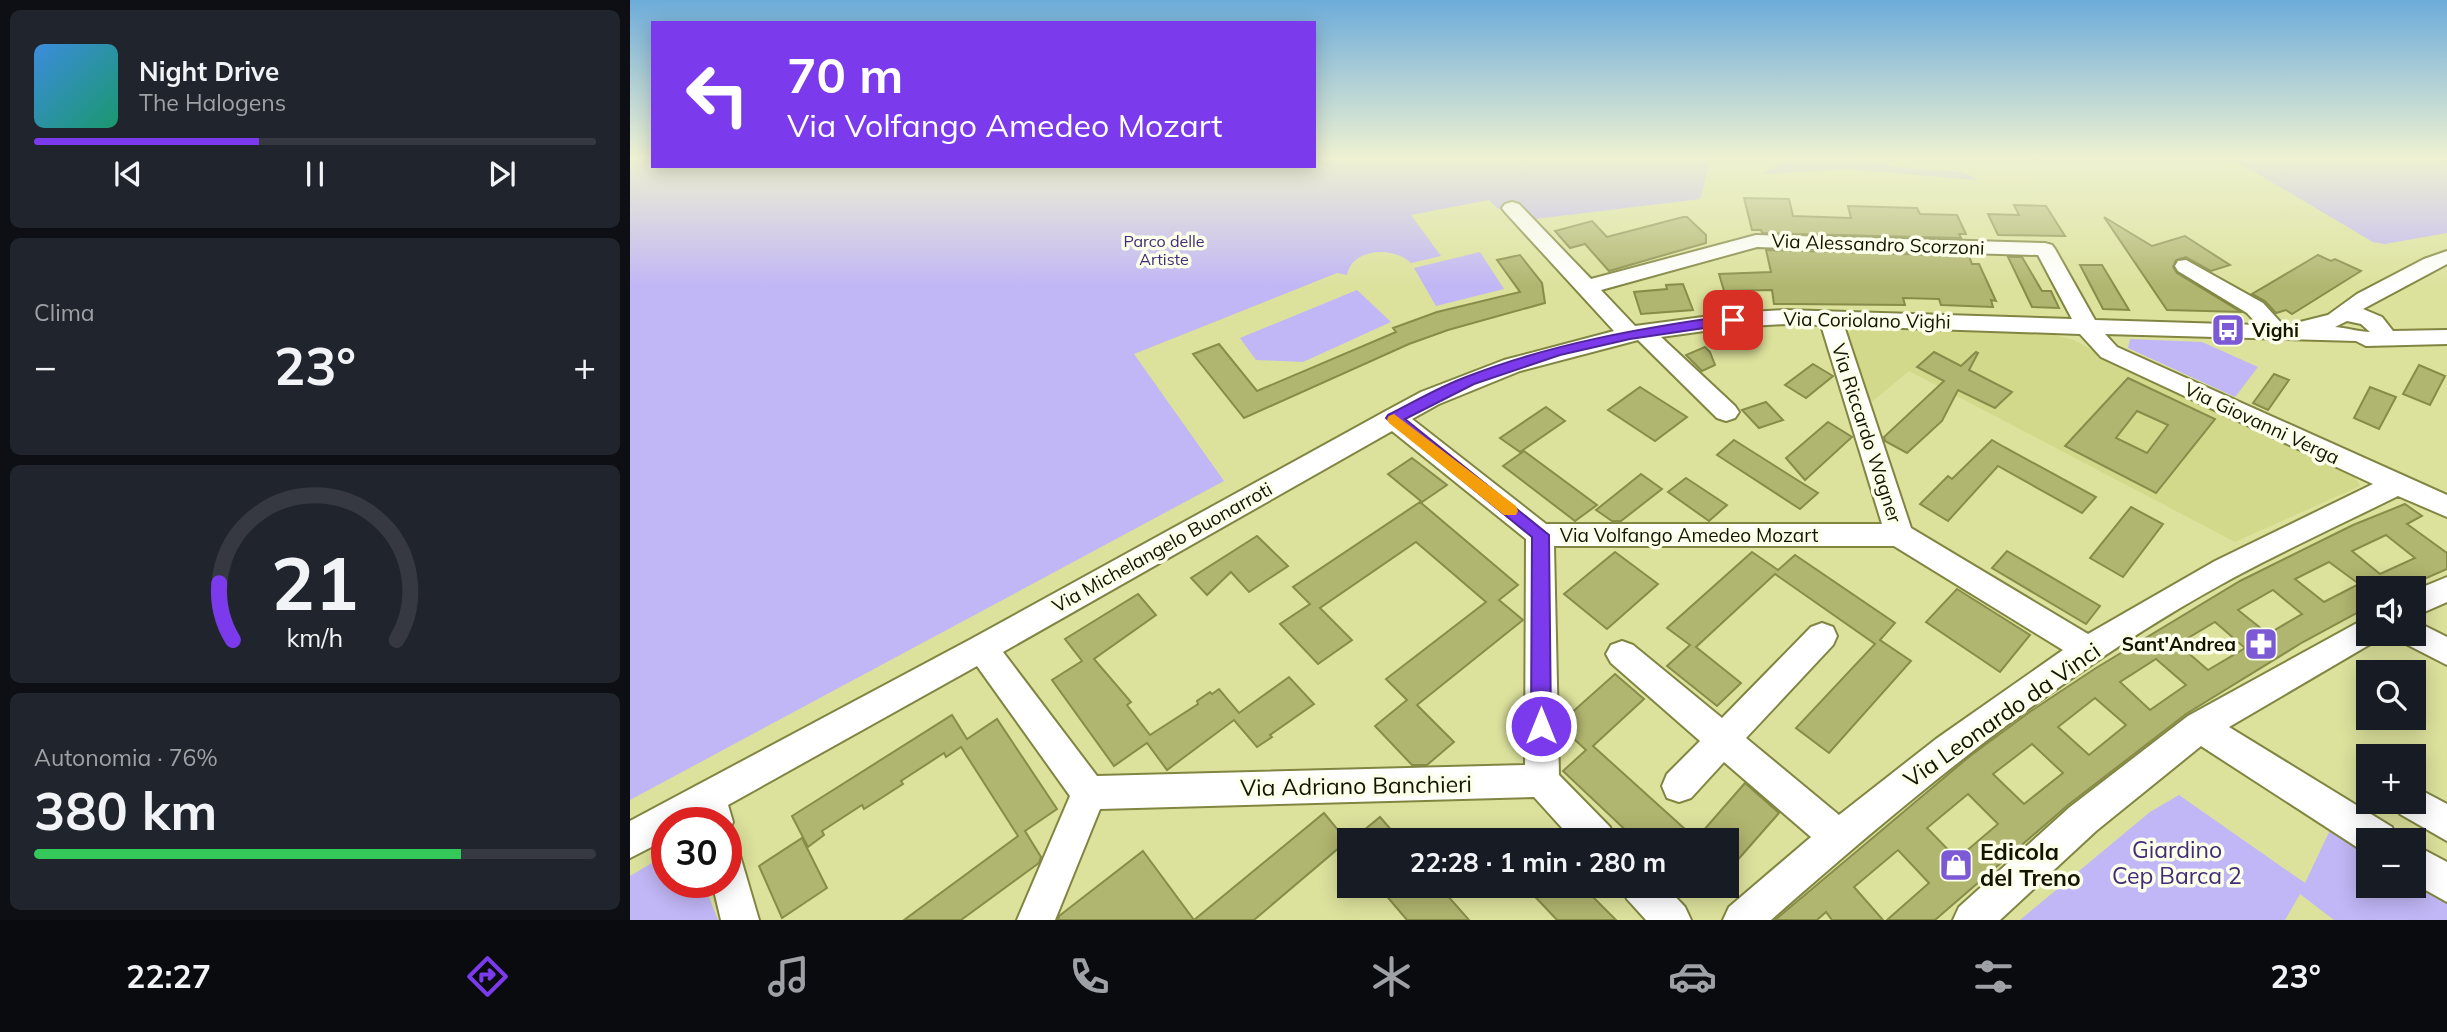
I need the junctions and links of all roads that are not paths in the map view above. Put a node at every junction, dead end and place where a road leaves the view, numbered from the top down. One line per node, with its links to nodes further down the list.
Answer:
1 (1512, 208): 4 (street)
2 (2447, 257): 5 (street)
3 (2186, 266): 10 (street)
4 (1586, 287): 8 (street, Via Alessandro Scorzoni); 11 (street)
5 (2386, 289): 7 (street); 9 (street)
6 (1830, 318): 8 (street, Via Coriolano Vighi); 11 (street, Via Coriolano Vighi); 18 (street, Via Riccardo Wagner)
7 (2344, 323): 9 (street, Via Coriolano Vighi); 10 (street, Via Coriolano Vighi)
8 (2087, 326): 10 (street, Via Coriolano Vighi); 15 (street, Via Giovanni Verga)
9 (2377, 328): 12 (street)
10 (2277, 331)
11 (1637, 333): 13 (street); 14 (street, Via Michelangelo Buonarroti)
12 (2447, 335)
13 (1726, 412)
14 (1393, 418): 17 (street, Via Volfango Amedeo Mozart); 24 (street, Via Michelangelo Buonarroti)
15 (2396, 485): 16 (street, Via Giovanni Verga); 25 (street, Via Leonardo da Vinci)
16 (2447, 507)
17 (1540, 535): 18 (street, Via Volfango Amedeo Mozart); 30 (street)
18 (1899, 536): 25 (street, Via Riccardo Wagner)
19 (2447, 589): 20 (street)
20 (2426, 600)
21 (1822, 636): 29 (street)
22 (2356, 636): 28 (street)
23 (2426, 640): 26 (street)
24 (982, 648): 32 (street); 33 (street, Via Michelangelo Buonarroti)
25 (2090, 651): 39 (street, Via Leonardo da Vinci)
26 (2447, 652)
27 (1622, 654): 29 (street)
28 (2200, 727): 37 (street); 49 (street)
29 (1724, 740): 31 (street); 39 (street)
30 (1542, 781): 32 (street, Via Adriano Banchieri); 36 (street)
31 (1679, 786)
32 (1088, 793): 46 (street)
33 (715, 807)
34 (2426, 811): 35 (street)
35 (2447, 824)
36 (1586, 828)
37 (2360, 828)
38 (651, 832): 40 (street)
39 (1838, 836): 48 (street, Via Leonardo da Vinci)
40 (630, 840)
41 (2426, 870): 42 (street)
42 (2447, 883)
43 (734, 898): 45 (street)
44 (1651, 898): 47 (street)
45 (740, 920)
46 (1036, 920)
47 (1672, 920)
48 (1742, 920)
49 (1972, 920)

